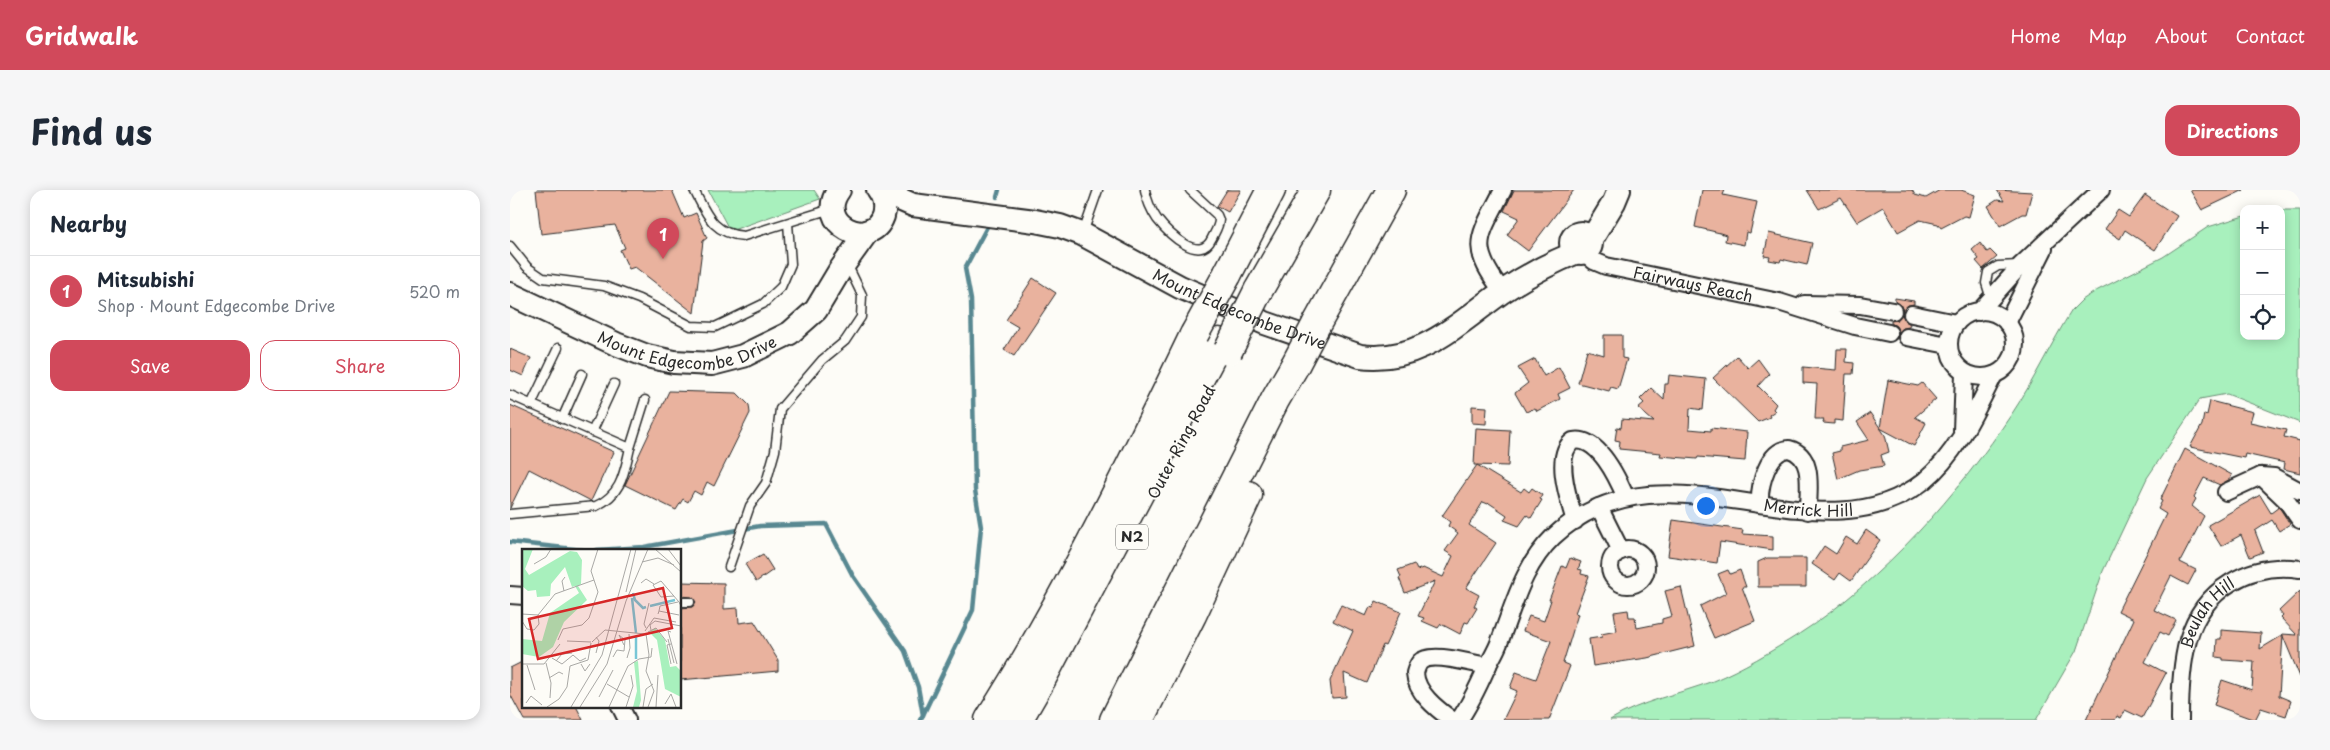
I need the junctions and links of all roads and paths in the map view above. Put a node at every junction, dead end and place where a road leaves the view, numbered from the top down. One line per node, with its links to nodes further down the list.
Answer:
1 (694, 190): 15 (lane)
2 (879, 190): 13 (street, Mount Edgecombe Drive); 16 (street)
3 (1098, 190): 17 (lane)
4 (1144, 190): 5 (lane)
5 (1190, 190)
6 (1271, 190): 22 (highway)
7 (1301, 190): 22 (highway)
8 (1316, 190): 22 (highway, Outer Ring Road / N2)
9 (1503, 190): 23 (street)
10 (1618, 190): 19 (street)
11 (2102, 190): 18 (street)
12 (1385, 201): 36 (highway, bridge)
13 (913, 205): 16 (street, Mount Edgecombe Drive); 17 (street, Mount Edgecombe Drive)
14 (837, 207): 15 (lane); 16 (street); 21 (street)
15 (788, 223): 20 (lane)
16 (874, 226): 21 (street, Mount Edgecombe Drive)
17 (1082, 234): 23 (street, Mount Edgecombe Drive)
18 (2047, 242): 27 (street); 29 (street)
19 (1583, 245): 23 (street, Mount Edgecombe Drive); 25 (street, Fairways Reach)
20 (510, 246)
21 (843, 266): 24 (street, Mount Edgecombe Drive); 60 (lane)
22 (1245, 283): 33 (highway, Outer Ring Road / N2, bridge); 33 (highway, bridge)
23 (1503, 292)
24 (510, 294)
25 (1780, 302): 26 (street, Fairways Reach); 31 (street, Fairways Reach)
26 (1893, 312)
27 (1979, 312): 29 (street); 30 (street)
28 (1912, 314): 30 (street)
29 (2007, 323): 39 (street)
30 (1956, 324): 34 (street)
31 (1889, 333)
32 (1908, 337): 34 (street)
33 (1214, 343): 67 (highway); 68 (highway); 69 (highway, Outer Ring Road / N2)
34 (1948, 346): 37 (street)
35 (558, 348): 44 (lane)
36 (1303, 368): 43 (highway); 72 (highway)
37 (1964, 373): 39 (street); 47 (street)
38 (582, 374): 45 (lane)
39 (1994, 375): 47 (street, Merrick Hill)
40 (614, 384): 46 (lane)
41 (510, 395): 44 (lane)
42 (645, 400): 48 (lane)
43 (1275, 400): 70 (highway); 71 (highway)
44 (531, 405): 45 (lane)
45 (562, 419): 46 (lane)
46 (592, 432): 48 (lane)
47 (1962, 434): 55 (street, Merrick Hill)
48 (630, 448): 56 (lane)
49 (2261, 476): 50 (street); 51 (street); 58 (street)
50 (2300, 491)
51 (2226, 492)
52 (1626, 498): 53 (street, Merrick Hill); 54 (street, Merrick Hill); 57 (street)
53 (1760, 503): 55 (street, Merrick Hill); 55 (street)
54 (1599, 507): 57 (street, Merrick Hill); 59 (street)
55 (1808, 511)
56 (510, 514)
57 (1575, 520): 64 (street, Merrick Hill)
58 (2300, 520)
59 (1621, 551)
60 (729, 567)
61 (2300, 569): 75 (street, Beulah Hill)
62 (681, 602): 63 (lane)
63 (690, 602)
64 (1488, 666): 73 (street); 74 (street, Merrick Hill)
65 (621, 708): 66 (street)
66 (627, 720)
67 (988, 720)
68 (1018, 720)
69 (1031, 720)
70 (1114, 720)
71 (1124, 720)
72 (1138, 720)
73 (1452, 720)
74 (1459, 720)
75 (2180, 720)

